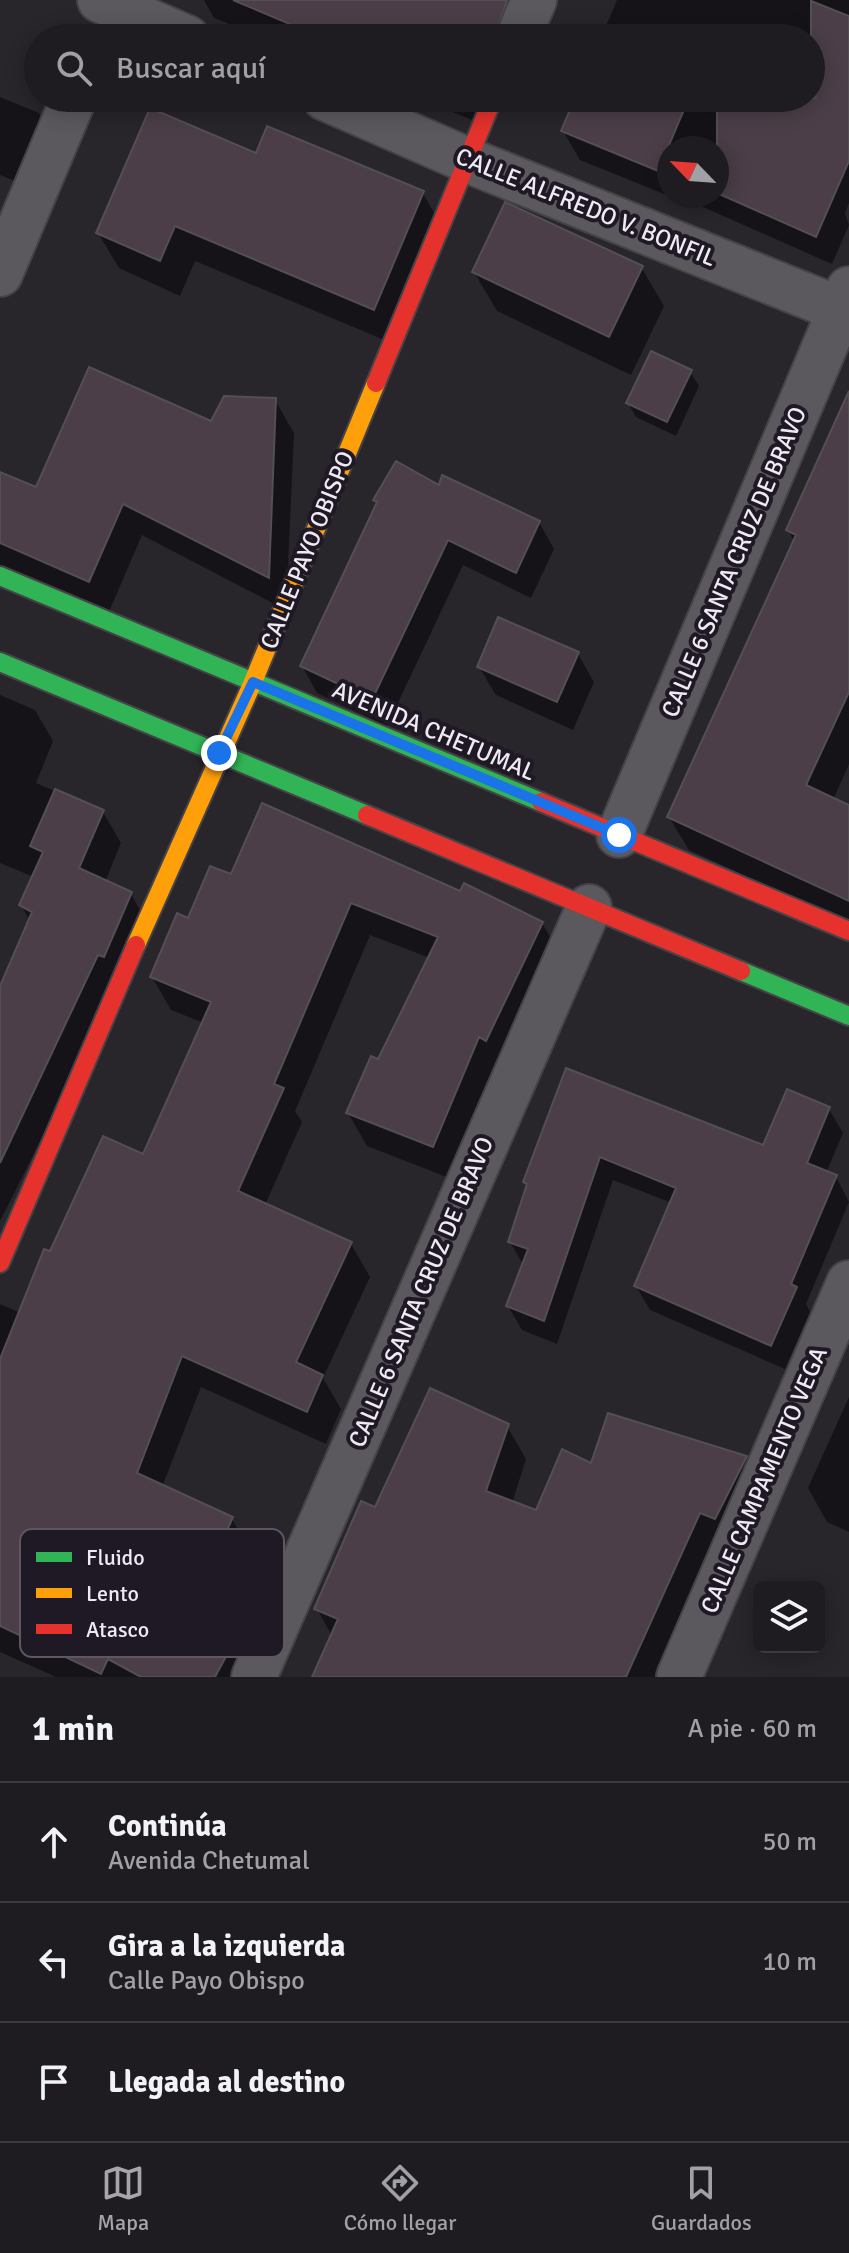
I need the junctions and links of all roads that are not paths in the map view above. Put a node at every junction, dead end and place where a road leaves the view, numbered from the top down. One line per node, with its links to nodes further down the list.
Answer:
1 (534, 0): 4 (street)
2 (107, 11): 3 (street)
3 (146, 24)
4 (524, 24)
5 (68, 112): 9 (street)
6 (357, 112): 8 (street, CALLE ALFREDO V. BONFIL)
7 (487, 112): 8 (main road, CALLE PAYO OBISPO)
8 (467, 160): 10 (street, CALLE ALFREDO V. BONFIL); 13 (main road, CALLE PAYO OBISPO)
9 (0, 274)
10 (846, 304): 15 (street, CALLE 6 SANTA CRUZ DE BRAVO)
11 (0, 576): 13 (main road, AVENIDA CHETUMAL)
12 (0, 662): 14 (main road)
13 (253, 682): 14 (main road, CALLE PAYO OBISPO); 15 (main road, AVENIDA CHETUMAL)
14 (219, 753): 16 (main road); 19 (main road, CALLE PAYO OBISPO)
15 (619, 835): 17 (main road, AVENIDA CHETUMAL)
16 (589, 907): 18 (main road); 21 (street, CALLE 6 SANTA CRUZ DE BRAVO)
17 (849, 931)
18 (849, 1016)
19 (0, 1263)
20 (849, 1283): 24 (street, CALLE CAMPAMENTO VEGA)
21 (284, 1608)
22 (263, 1657): 23 (street, CALLE 6 SANTA CRUZ DE BRAVO)
23 (254, 1677)
24 (679, 1677)

